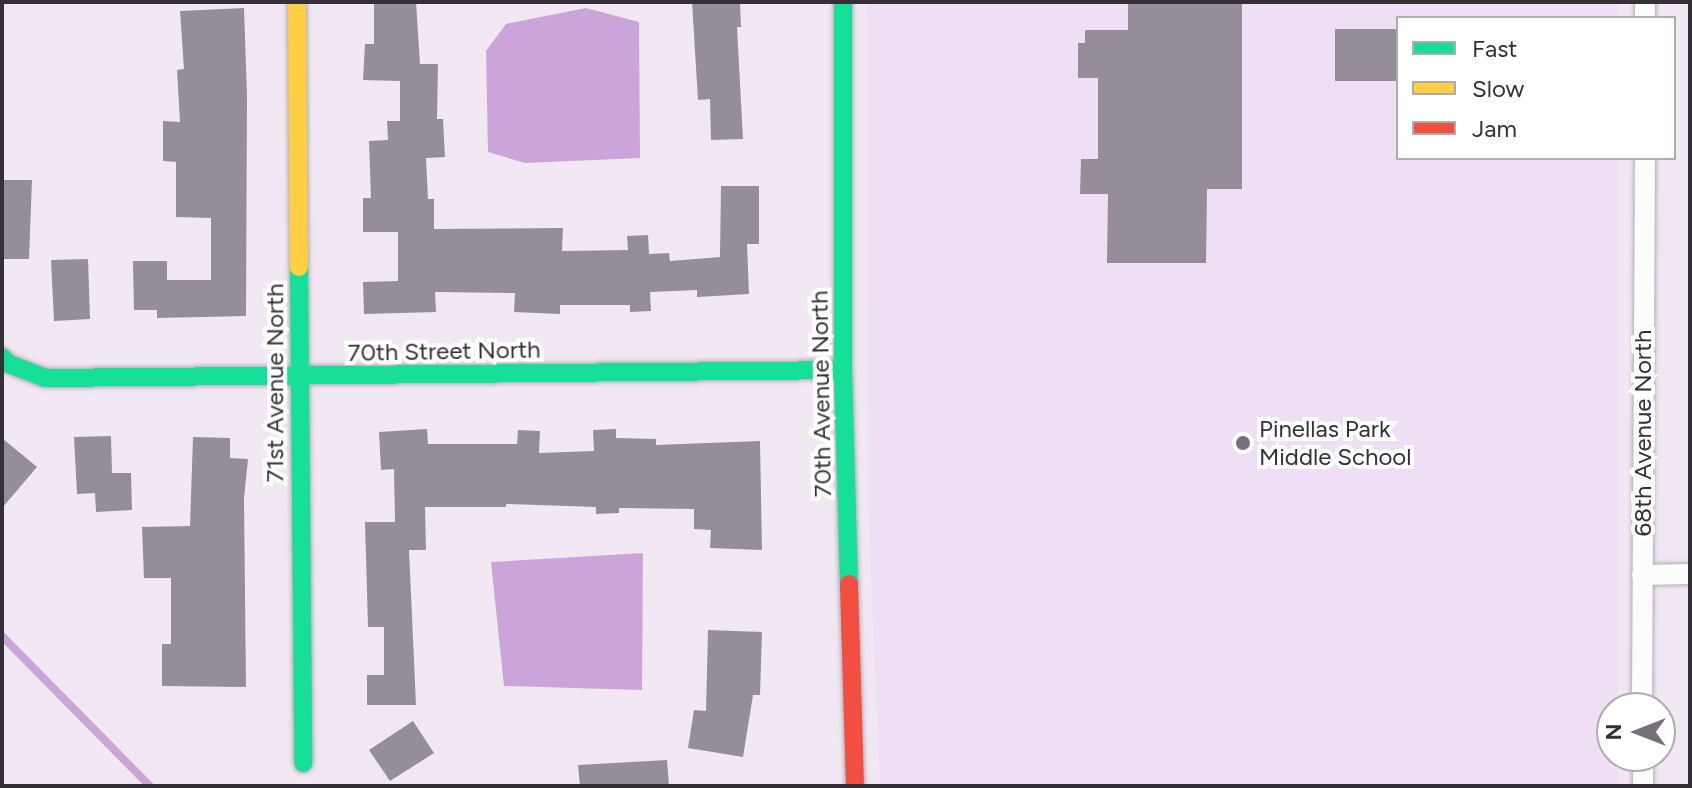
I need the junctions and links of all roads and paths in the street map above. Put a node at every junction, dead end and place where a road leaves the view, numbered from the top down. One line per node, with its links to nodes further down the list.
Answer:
1 (297, 2): 6 (street, 71st Avenue North)
2 (843, 2): 5 (street, 70th Avenue North)
3 (1645, 160): 8 (street, 68th Avenue North)
4 (2, 357): 6 (street, 70th Street North)
5 (843, 370): 6 (street, 70th Street North); 11 (street, 70th Avenue North)
6 (299, 377): 10 (street, 71st Avenue North)
7 (1690, 574): 8 (street)
8 (1642, 575): 9 (street, 68th Avenue North)
9 (1642, 692)
10 (303, 763)
11 (855, 786)

